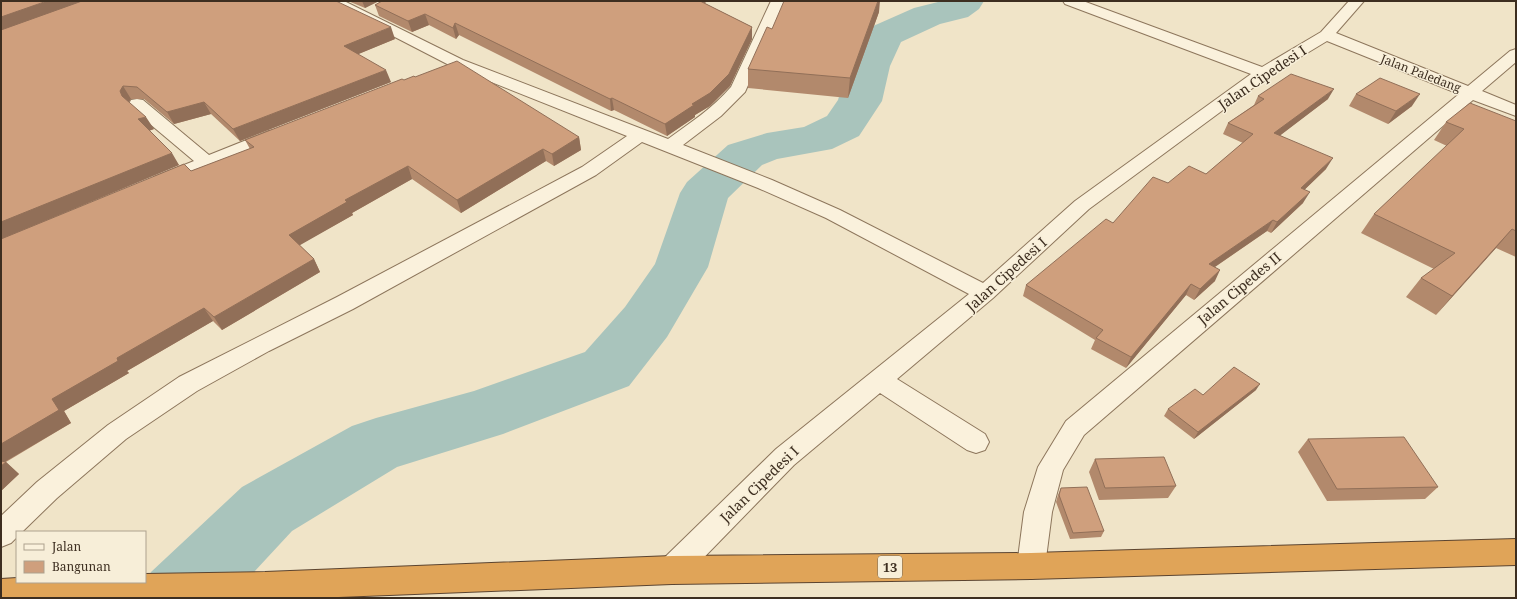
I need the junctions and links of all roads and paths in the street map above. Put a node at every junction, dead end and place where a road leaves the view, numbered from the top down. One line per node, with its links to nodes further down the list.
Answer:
1 (332, 1): 8 (street)
2 (778, 1): 19 (street)
3 (1070, 1): 7 (street)
4 (1112, 1): 7 (street)
5 (1357, 1): 9 (street, Jalan Cipedesi I)
6 (381, 7): 8 (street)
7 (1098, 12): 13 (street)
8 (365, 16): 11 (street)
9 (1326, 35): 13 (street, Jalan Cipedesi I); 14 (street, Jalan Paledang)
10 (1516, 54): 14 (street, Jalan Cipedes II)
11 (457, 63): 12 (street); 18 (street)
12 (435, 72)
13 (1264, 73): 22 (street, Jalan Cipedesi I)
14 (1471, 92): 16 (street, Jalan Paledang); 27 (street, Jalan Cipedes II)
15 (137, 104): 20 (street)
16 (1516, 111)
17 (288, 130): 20 (street)
18 (641, 134): 19 (street); 25 (street)
19 (669, 146): 22 (street)
20 (206, 162): 21 (street)
21 (148, 187)
22 (985, 294): 23 (street, Jalan Cipedesi I)
23 (879, 380): 24 (street); 28 (street, Jalan Cipedesi I)
24 (976, 442)
25 (1, 534)
26 (1516, 552): 27 (highway, 13)
27 (1031, 566): 28 (highway, 13)
28 (672, 570): 29 (highway, 13)
29 (1, 593)

